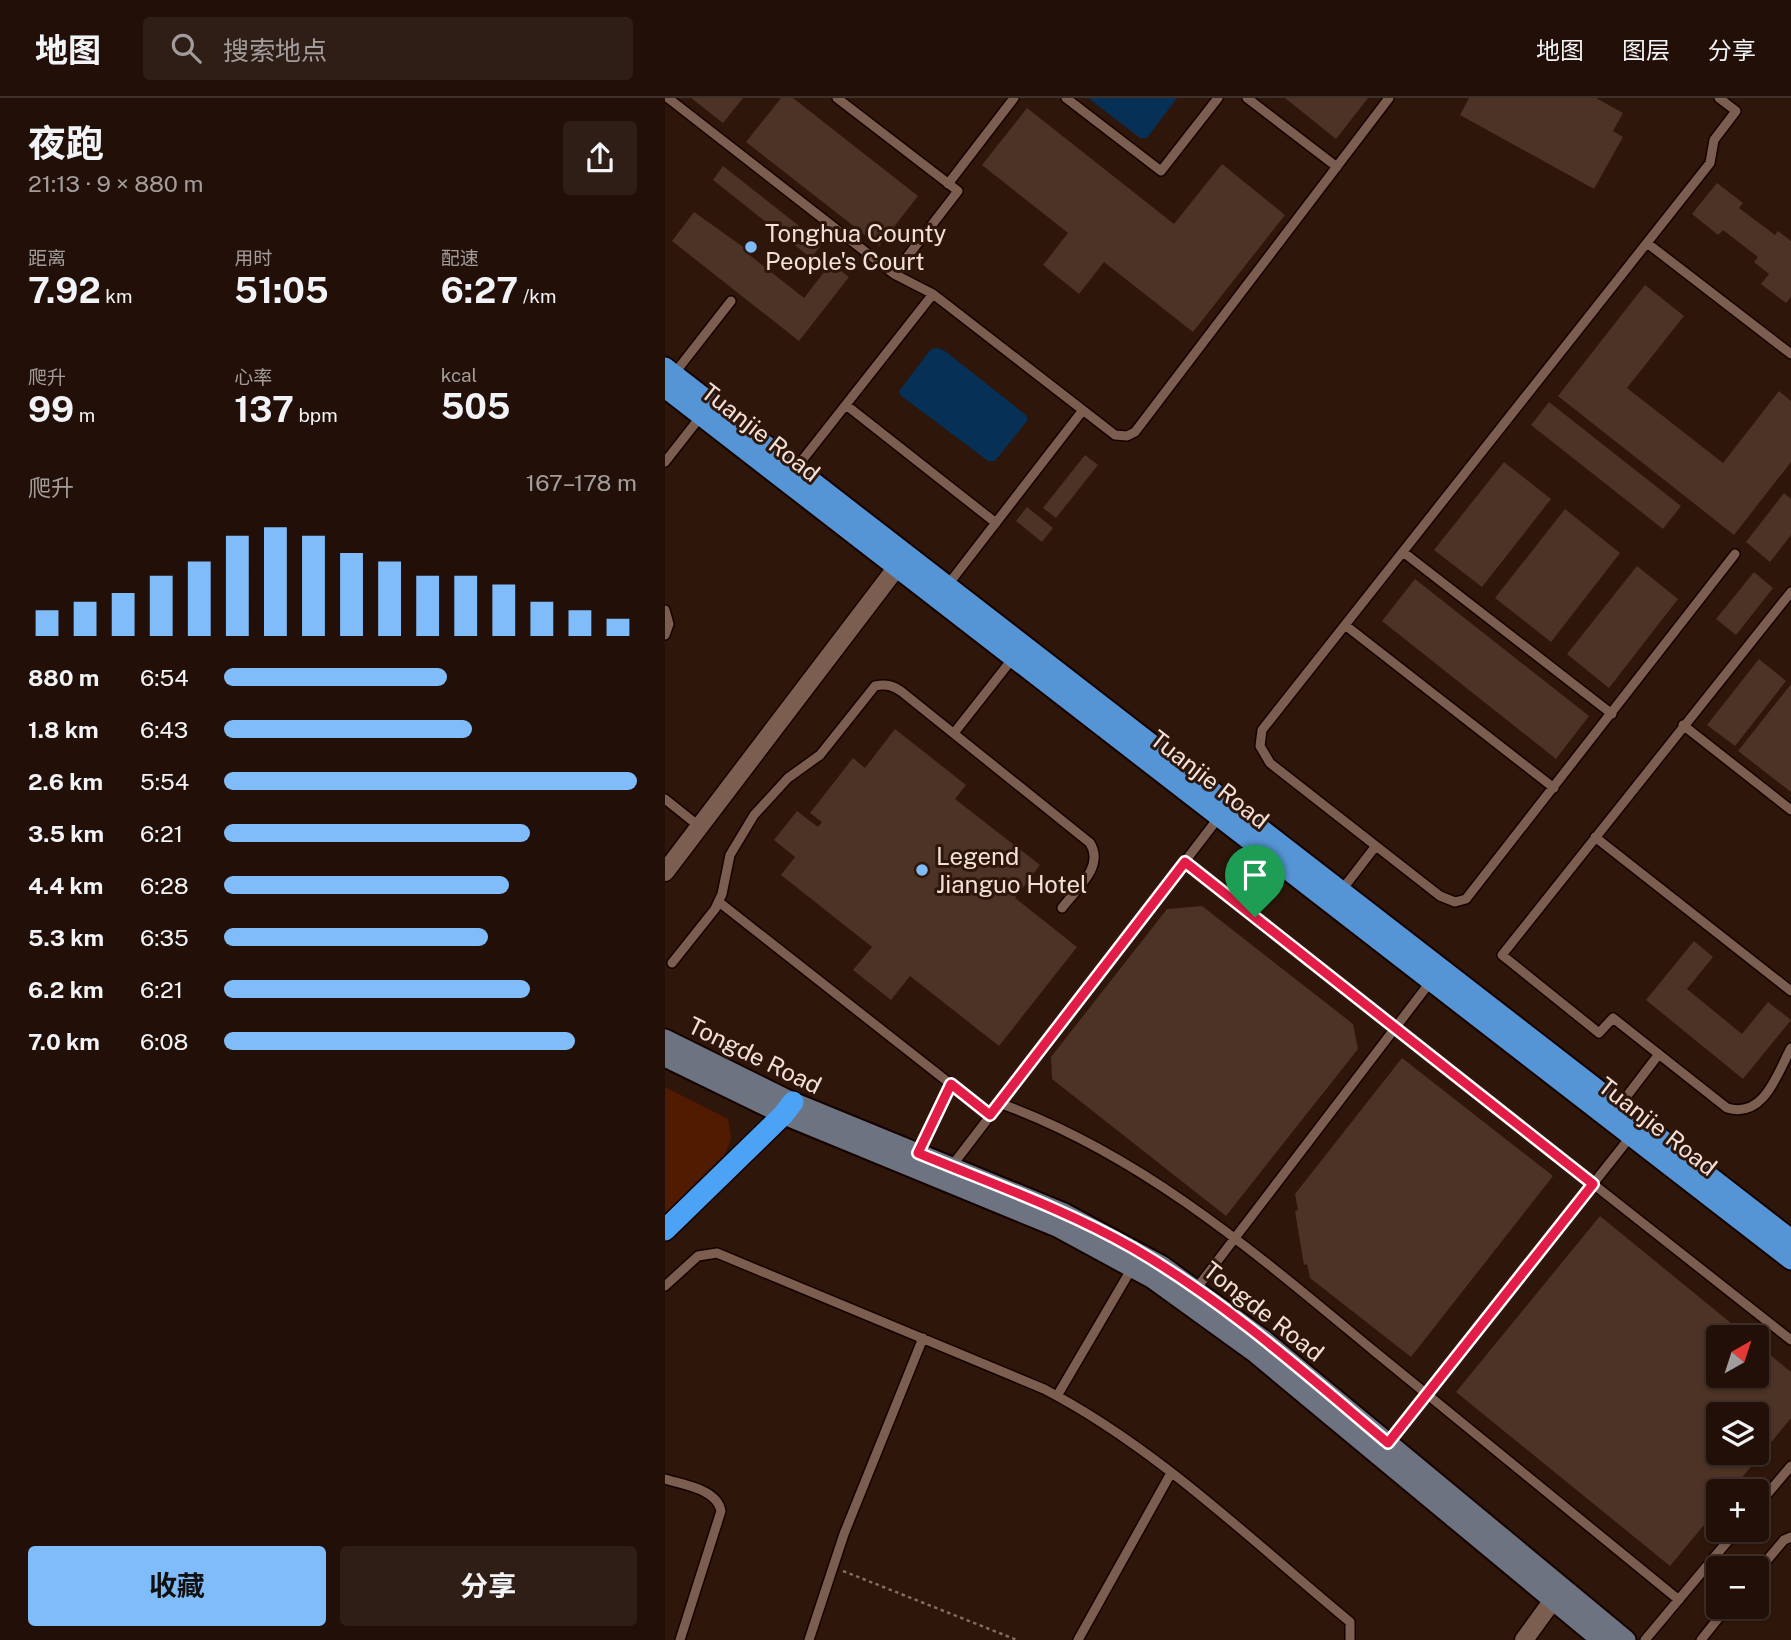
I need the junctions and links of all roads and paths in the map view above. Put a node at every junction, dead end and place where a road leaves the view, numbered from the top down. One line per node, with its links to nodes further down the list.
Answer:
1 (668, 98): 12 (lane)
2 (837, 98): 10 (lane)
3 (1014, 98): 10 (lane)
4 (1066, 98): 5 (lane)
5 (1217, 98)
6 (1247, 98): 9 (lane)
7 (1389, 98): 9 (lane)
8 (1719, 98): 11 (lane)
9 (1337, 167): 18 (lane)
10 (948, 184): 12 (lane)
11 (1647, 243): 15 (lane); 23 (lane)
12 (894, 274): 13 (lane)
13 (933, 294): 17 (lane); 18 (lane)
14 (731, 301): 16 (lane)
15 (1791, 354)
16 (668, 376): 19 (highway, Tuanjie Road); 21 (highway, Tuanjie Road)
17 (845, 405): 21 (lane); 22 (lane)
18 (1083, 410): 22 (lane)
19 (701, 416): 20 (lane); 25 (highway, Tuanjie Road)
20 (665, 462)
21 (796, 468): 26 (highway, Tuanjie Road)
22 (996, 523): 26 (lane)
23 (1403, 552): 29 (lane); 32 (lane)
24 (1735, 554): 32 (lane)
25 (897, 568): 31 (highway, Tuanjie Road); 39 (street)
26 (947, 586): 44 (highway, Tuanjie Road)
27 (1791, 592): 33 (lane)
28 (665, 610): 30 (lane)
29 (1345, 625): 35 (lane); 41 (lane)
30 (665, 635)
31 (1013, 657): 34 (lane); 38 (highway, Tuanjie Road)
32 (1612, 714): 35 (lane)
33 (1683, 725): 37 (lane); 40 (lane)
34 (954, 733): 45 (lane); 46 (lane)
35 (1555, 788): 41 (lane)
36 (665, 799): 39 (lane)
37 (1791, 810)
38 (1219, 817): 42 (lane); 48 (highway, Tuanjie Road)
39 (700, 827): 43 (street)
40 (1595, 837): 49 (lane); 53 (lane)
41 (1375, 847): 44 (lane)
42 (1185, 862): 50 (lane); 56 (lane)
43 (665, 872)
44 (1342, 891): 57 (highway, Tuanjie Road)
45 (719, 902): 47 (lane); 55 (lane)
46 (1062, 908)
47 (672, 963)
48 (1431, 981): 50 (lane); 60 (highway, Tuanjie Road)
49 (1791, 991)
50 (1395, 1028): 63 (lane); 65 (lane)
51 (665, 1039): 58 (main road, Tongde Road)
52 (1791, 1048): 53 (lane)
53 (1659, 1054): 57 (lane)
54 (665, 1057): 58 (main road, Tongde Road)
55 (951, 1084): 59 (lane); 61 (lane)
56 (999, 1103): 59 (lane); 65 (lane)
57 (1619, 1106): 66 (highway, Tuanjie Road)
58 (788, 1108): 61 (main road, Tongde Road); 64 (highway); 68 (main road, Tongde Road)
59 (990, 1115): 62 (lane)
60 (1631, 1136): 63 (lane); 67 (highway, Tuanjie Road)
61 (918, 1153): 62 (main road, Tongde Road)
62 (951, 1167): 70 (main road, Tongde Road)
63 (1593, 1184): 72 (lane); 73 (lane)
64 (665, 1230)
65 (1236, 1237): 70 (lane); 73 (lane)
66 (1791, 1239)
67 (1791, 1260)
68 (1133, 1267): 74 (lane); 84 (main road, Tongde Road)
69 (665, 1286): 71 (lane)
70 (1196, 1289): 75 (main road, Tongde Road)
71 (923, 1338): 74 (lane); 83 (lane)
72 (1791, 1340)
73 (1427, 1394): 75 (lane); 85 (lane)
74 (1057, 1396): 77 (lane)
75 (1388, 1443): 94 (main road, Tongde Road)
76 (1791, 1466): 79 (lane)
77 (1171, 1473): 90 (lane); 91 (lane)
78 (665, 1479): 87 (lane)
79 (1769, 1492)
80 (1791, 1537): 82 (lane)
81 (1727, 1542): 85 (lane)
82 (1769, 1558)
83 (833, 1568): 88 (lane); 89 (path)
84 (1553, 1600): 92 (street); 93 (main road, Tongde Road)
85 (1679, 1600): 95 (lane)
86 (1717, 1619): 96 (lane)
87 (680, 1640)
88 (809, 1640)
89 (1017, 1640)
90 (1078, 1640)
91 (1350, 1640)
92 (1524, 1640)
93 (1601, 1640)
94 (1626, 1640)
95 (1645, 1640)
96 (1700, 1640)

